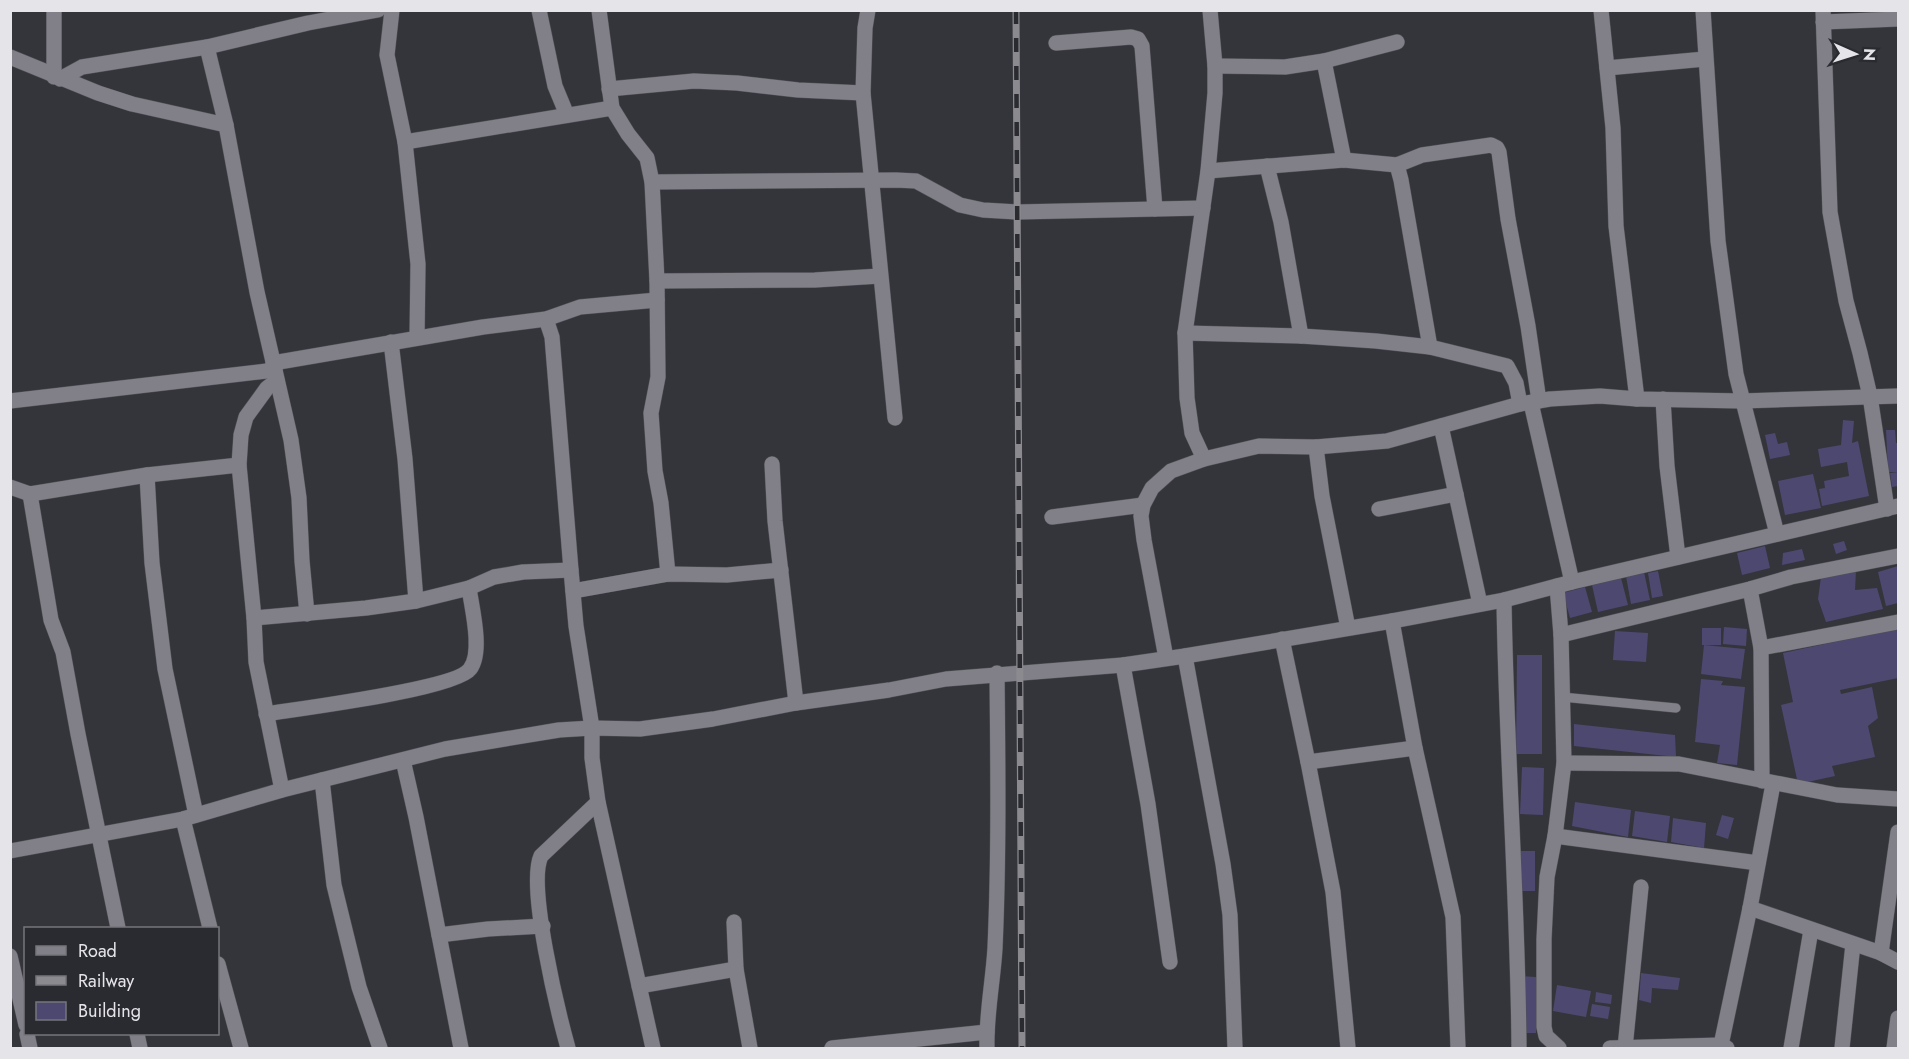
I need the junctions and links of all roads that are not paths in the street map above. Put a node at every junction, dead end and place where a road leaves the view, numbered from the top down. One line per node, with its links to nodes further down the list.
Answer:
1 (54, 10): 21 (street)
2 (378, 10): 11 (street)
3 (392, 10): 27 (street)
4 (539, 10): 25 (street)
5 (599, 10): 22 (street)
6 (868, 10): 23 (street)
7 (1210, 10): 19 (street)
8 (1601, 10): 20 (street)
9 (1703, 10): 17 (street)
10 (1823, 16): 12 (street); 46 (street)
11 (307, 17): 15 (street)
12 (1899, 19)
13 (1397, 42): 18 (street)
14 (1056, 44): 35 (street)
15 (207, 47): 21 (street); 26 (street)
16 (10, 57): 21 (street)
17 (1705, 59): 20 (street); 51 (street)
18 (1324, 61): 19 (street); 28 (street)
19 (1215, 66): 31 (street)
20 (1607, 68): 48 (street)
21 (57, 78): 26 (street)
22 (609, 89): 23 (street); 24 (street)
23 (863, 93): 32 (street)
24 (612, 108): 25 (street); 33 (street)
25 (567, 115): 27 (street)
26 (226, 125): 45 (street)
27 (405, 142): 42 (street)
28 (1344, 160): 29 (street); 30 (street)
29 (1396, 165): 44 (street); 52 (street)
30 (1267, 166): 31 (street); 41 (street)
31 (1208, 171): 34 (street)
32 (870, 180): 33 (street); 35 (street); 36 (street)
33 (652, 182): 37 (street)
34 (1203, 208): 35 (street); 40 (street)
35 (1155, 209)
36 (880, 276): 37 (street); 53 (street)
37 (657, 281): 38 (street)
38 (657, 300): 39 (street); 72 (street)
39 (546, 319): 42 (street); 70 (street)
40 (1185, 333): 41 (street); 56 (street)
41 (1301, 336): 44 (street)
42 (417, 338): 43 (street)
43 (391, 342): 45 (street); 79 (street)
44 (1430, 347): 52 (street)
45 (275, 371): 50 (street); 58 (street); 81 (street)
46 (1870, 396): 47 (street); 51 (street); 64 (street)
47 (1899, 396)
48 (1637, 399): 49 (street); 52 (street)
49 (1663, 399): 51 (street); 69 (street)
50 (10, 401)
51 (1742, 401): 67 (street)
52 (1530, 403): 54 (street); 73 (street)
53 (895, 418)
54 (1441, 426): 55 (street); 62 (street)
55 (1316, 447): 56 (street); 85 (street)
56 (1204, 459): 63 (street)
57 (772, 464): 71 (street)
58 (239, 465): 59 (street); 82 (street)
59 (147, 476): 61 (street); 107 (street)
60 (10, 487): 61 (street)
61 (30, 494): 109 (street)
62 (1456, 495): 65 (street); 80 (street)
63 (1143, 505): 66 (street); 90 (street)
64 (1893, 508): 67 (street)
65 (1380, 509)
66 (1052, 517)
67 (1778, 534): 69 (street)
68 (1899, 556): 76 (street)
69 (1678, 557): 73 (street)
70 (571, 570): 75 (street); 77 (street)
71 (781, 570): 72 (street); 94 (street)
72 (668, 574): 77 (street)
73 (1572, 582): 74 (street)
74 (1557, 586): 78 (street); 86 (street)
75 (469, 588): 79 (street); 96 (street)
76 (1750, 590): 86 (street); 88 (street)
77 (573, 591): 97 (street)
78 (1504, 600): 80 (street); 144 (street)
79 (416, 602): 81 (street)
80 (1480, 604): 83 (street)
81 (307, 614): 82 (street)
82 (254, 618): 96 (street)
83 (1392, 621): 85 (street); 98 (street)
84 (1899, 622): 88 (street)
85 (1348, 628): 87 (street)
86 (1561, 635): 93 (street)
87 (1282, 639): 89 (street); 100 (street)
88 (1761, 648): 103 (street)
89 (1185, 656): 90 (street); 141 (street)
90 (1166, 658): 91 (street)
91 (1124, 665): 92 (street); 124 (street)
92 (997, 674): 94 (street); 131 (street)
93 (1562, 697): 95 (lane); 101 (street)
94 (796, 703): 97 (street)
95 (1676, 708)
96 (266, 714): 104 (street)
97 (592, 728): 99 (street); 106 (street)
98 (1415, 748): 100 (street); 143 (street)
99 (403, 759): 102 (street); 120 (street)
100 (1308, 762): 142 (street)
101 (1564, 764): 103 (street); 110 (street)
102 (322, 780): 104 (street); 134 (street)
103 (1768, 783): 105 (street); 112 (street)
104 (282, 790): 107 (street)
105 (1899, 799)
106 (598, 802): 116 (street); 128 (street)
107 (190, 817): 109 (street); 118 (street)
108 (1899, 832): 122 (street)
109 (100, 834): 111 (street); 117 (street)
110 (1555, 836): 112 (street); 145 (street)
111 (11, 850)
112 (1758, 863): 114 (street)
113 (1641, 887): 146 (street)
114 (1750, 908): 119 (street); 132 (street)
115 (734, 922): 127 (street)
116 (543, 926): 120 (street); 136 (street)
117 (118, 927)
118 (210, 927)
119 (1812, 930): 121 (street); 147 (street)
120 (439, 936): 135 (street)
121 (1853, 944): 122 (street); 148 (street)
122 (1881, 953): 125 (street)
123 (10, 956): 129 (street)
124 (1170, 962)
125 (1899, 962)
126 (219, 968): 133 (street)
127 (736, 969): 128 (street); 138 (street)
128 (639, 986): 137 (street)
129 (24, 1016)
130 (1899, 1018): 149 (street)
131 (987, 1032): 139 (street); 140 (street)
132 (1724, 1047): 146 (street)
133 (242, 1048)
134 (380, 1048)
135 (461, 1048)
136 (568, 1048)
137 (653, 1048)
138 (750, 1048)
139 (832, 1048)
140 (987, 1048)
141 (1235, 1048)
142 (1348, 1048)
143 (1458, 1048)
144 (1519, 1048)
145 (1559, 1048)
146 (1618, 1048)
147 (1791, 1048)
148 (1842, 1048)
149 (1894, 1048)

